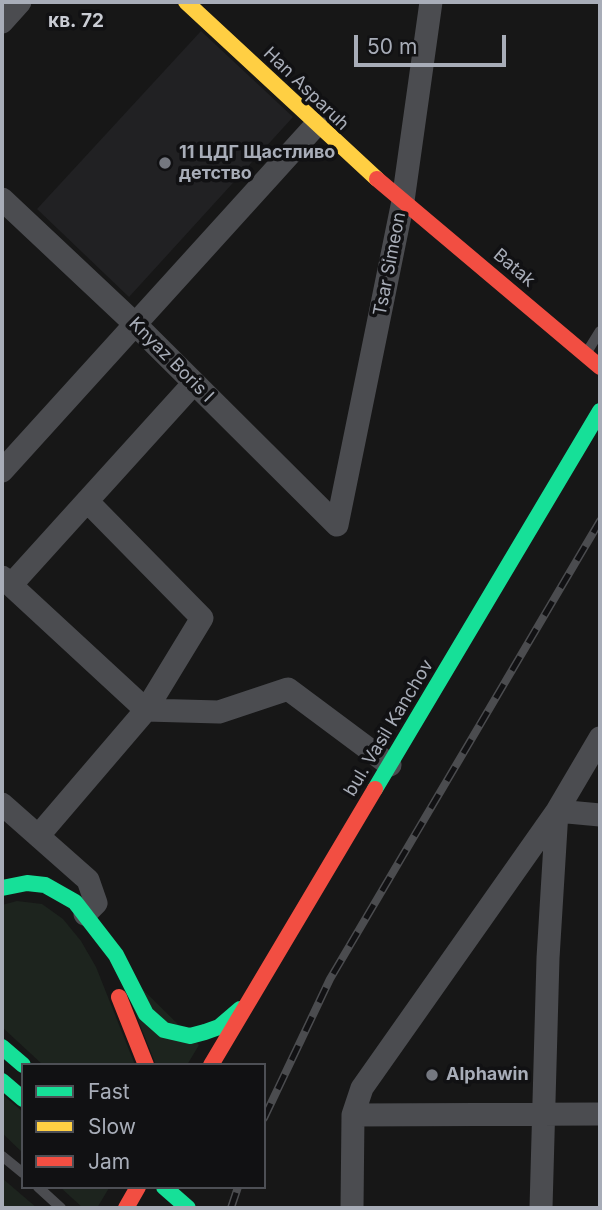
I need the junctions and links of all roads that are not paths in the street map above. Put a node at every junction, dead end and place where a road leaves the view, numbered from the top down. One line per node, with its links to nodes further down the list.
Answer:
1 (20, 2): 4 (street)
2 (186, 2): 5 (main road, Han Asparuh)
3 (431, 2): 7 (street, Tsar Simeon)
4 (2, 22)
5 (316, 125): 7 (main road, Han Asparuh); 8 (street)
6 (2, 199): 8 (street, Knyaz Boris I)
7 (402, 201): 10 (main road, Batak); 16 (street, Tsar Simeon)
8 (135, 324): 12 (street, Knyaz Boris I); 14 (street)
9 (600, 331): 10 (lane)
10 (586, 353): 11 (main road, Batak)
11 (600, 367)
12 (194, 383): 15 (street); 16 (street, Knyaz Boris I)
13 (600, 411): 20 (main road, bul. Vasil Kanchov)
14 (2, 471)
15 (87, 501): 17 (street); 18 (street)
16 (337, 525)
17 (6, 581): 18 (street)
18 (146, 710): 20 (street); 24 (street)
19 (600, 738): 22 (street)
20 (390, 765): 27 (main road, bul. Vasil Kanchov)
21 (2, 804): 24 (street)
22 (557, 811): 23 (street); 35 (street); 36 (street)
23 (600, 815)
24 (39, 835): 26 (street)
25 (2, 888): 26 (main road)
26 (88, 918): 27 (main road); 30 (main road)
27 (250, 1000): 31 (main road, bul. Vasil Kanchov)
28 (2, 1046): 29 (main road)
29 (21, 1063)
30 (145, 1063)
31 (212, 1063)
32 (2, 1081): 33 (main road)
33 (21, 1097)
34 (600, 1114): 36 (street)
35 (353, 1115): 36 (street); 47 (street)
36 (541, 1115): 48 (street)
37 (2, 1156): 38 (lane)
38 (21, 1171)
39 (40, 1189): 43 (lane)
40 (127, 1189): 45 (main road)
41 (137, 1189): 44 (main road, bridge)
42 (165, 1189): 46 (main road)
43 (61, 1208)
44 (126, 1208)
45 (150, 1208)
46 (188, 1208)
47 (352, 1208)
48 (541, 1208)

